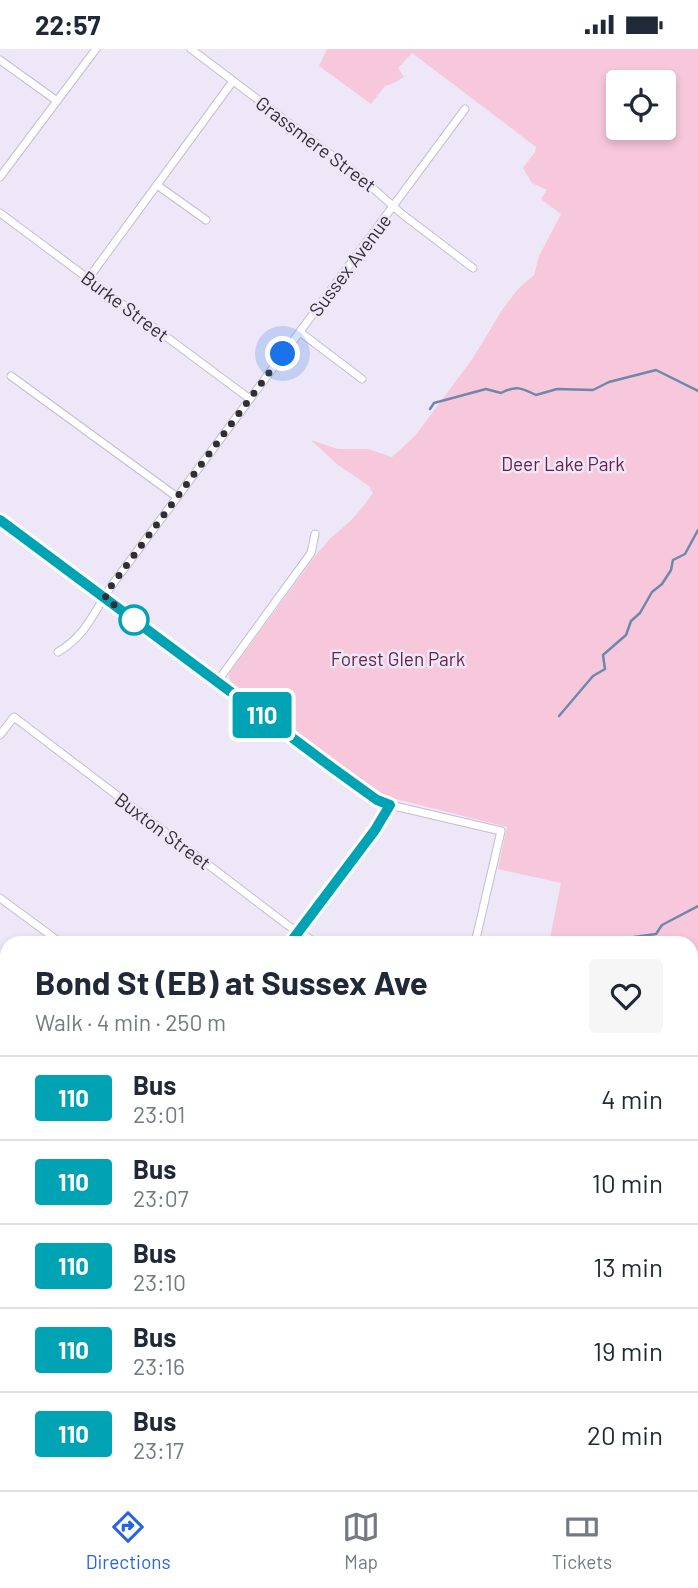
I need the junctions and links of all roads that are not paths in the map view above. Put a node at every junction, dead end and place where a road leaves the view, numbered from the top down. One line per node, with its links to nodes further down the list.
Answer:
1 (96, 49): 5 (street)
2 (191, 49): 4 (street, Grassmere Street)
3 (0, 60): 5 (street)
4 (233, 81): 8 (street); 9 (street, Grassmere Street)
5 (57, 101): 7 (street)
6 (465, 109): 9 (street, Sussex Avenue)
7 (0, 177)
8 (157, 184): 11 (street); 13 (street)
9 (394, 206): 12 (street, Grassmere Street); 14 (street, Sussex Avenue)
10 (0, 213): 13 (street, Burke Street)
11 (206, 220)
12 (473, 268)
13 (88, 279): 17 (street, Burke Street)
14 (300, 332): 16 (street); 17 (street, Sussex Avenue)
15 (11, 376): 18 (street)
16 (362, 379)
17 (250, 399): 18 (street, Sussex Avenue)
18 (177, 497): 21 (street, Sussex Avenue)
19 (0, 520): 21 (street)
20 (315, 534): 23 (street)
21 (105, 598): 22 (street, Sussex Avenue); 23 (street)
22 (58, 652)
23 (218, 682): 25 (street)
24 (0, 735): 27 (street, Buxton Street)
25 (390, 805): 27 (street); 31 (street)
26 (0, 898): 28 (street)
27 (298, 933): 29 (street); 30 (street, Buxton Street)
28 (52, 936)
29 (296, 936)
30 (302, 936)
31 (477, 936)

